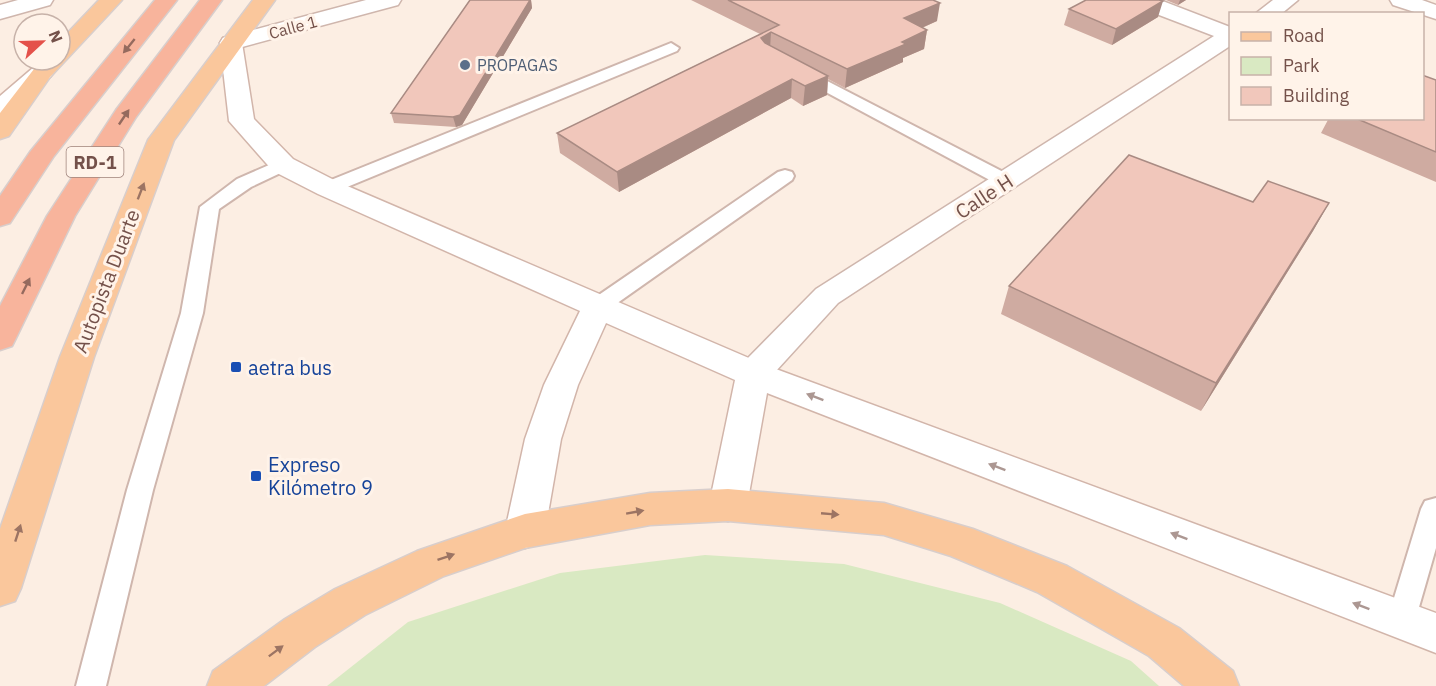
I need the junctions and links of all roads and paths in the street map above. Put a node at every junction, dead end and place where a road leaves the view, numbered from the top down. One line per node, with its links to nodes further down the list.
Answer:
1 (42, 0): 10 (main road)
2 (111, 0): 15 (main road)
3 (166, 0): 27 (highway, RD-1, one-way to 27)
4 (211, 0): 29 (highway, RD-1, one-way to 4)
5 (264, 0): 16 (main road, Autopista Duarte)
6 (390, 0): 16 (main road, Calle 1)
7 (1141, 0): 13 (main road)
8 (1287, 0): 11 (main road)
9 (1401, 0): 12 (main road)
10 (0, 12)
11 (1269, 12)
12 (1436, 12)
13 (1229, 36)
14 (1229, 37): 25 (main road, Calle H)
15 (72, 41)
16 (231, 43): 23 (main road); 34 (main road, Autopista Duarte, one-way to 16)
17 (671, 48): 26 (lane)
18 (792, 68): 25 (lane)
19 (41, 72): 21 (main road)
20 (44, 72): 22 (main road)
21 (0, 109)
22 (0, 130)
23 (283, 165): 26 (main road); 37 (lane)
24 (785, 176): 28 (lane)
25 (1006, 182): 30 (main road, Calle H)
26 (328, 188): 28 (main road)
27 (0, 217)
28 (598, 306): 30 (main road); 33 (main road)
29 (0, 338)
30 (753, 374): 31 (main road); 35 (main road, one-way to 30)
31 (728, 505): 33 (main road, one-way to 31); 39 (main road, one-way to 39)
32 (1436, 509): 35 (lane)
33 (525, 531): 38 (main road, one-way to 33)
34 (0, 588)
35 (1401, 621): 36 (main road)
36 (1436, 633)
37 (91, 686)
38 (229, 686)
39 (1217, 686)

